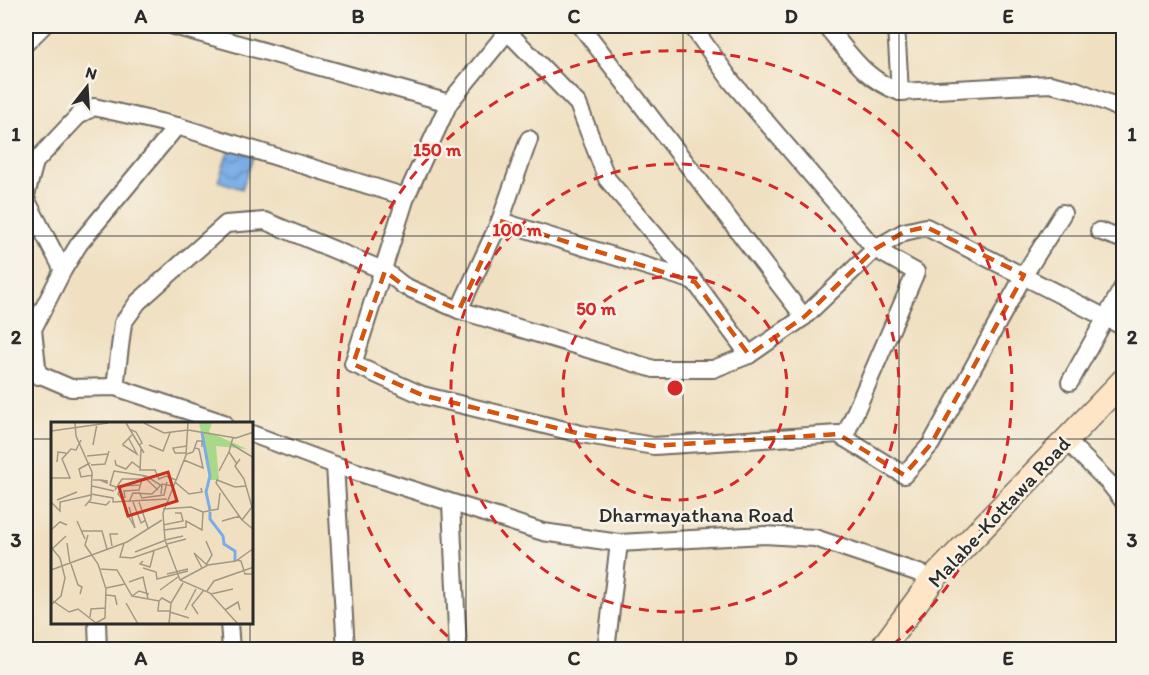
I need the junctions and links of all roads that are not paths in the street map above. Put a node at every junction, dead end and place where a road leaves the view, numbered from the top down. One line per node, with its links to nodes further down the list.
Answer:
1 (43, 26): 8 (street)
2 (174, 26): 10 (street)
3 (581, 26): 27 (street)
4 (692, 26): 20 (street)
5 (826, 26): 9 (street)
6 (896, 26): 9 (street)
7 (509, 28): 10 (street); 24 (street)
8 (26, 43)
9 (900, 92): 11 (street)
10 (449, 103): 15 (street)
11 (1124, 113)
12 (177, 126): 14 (street); 15 (street); 21 (street)
13 (529, 139): 17 (street)
14 (26, 197): 21 (street)
15 (405, 197): 22 (street)
16 (1063, 213): 23 (street)
17 (500, 221): 24 (street); 26 (street)
18 (1099, 231): 19 (street)
19 (1124, 240)
20 (875, 249): 23 (street); 27 (street); 37 (street)
21 (63, 270): 31 (street)
22 (385, 271): 26 (street); 34 (street); 37 (street)
23 (1024, 275): 28 (street); 37 (street)
24 (695, 282): 30 (street)
25 (1124, 285): 28 (street)
26 (459, 310): 30 (street)
27 (804, 317): 30 (street)
28 (1105, 318): 29 (street); 33 (street)
29 (1124, 327)
30 (749, 355)
31 (32, 372): 34 (street)
32 (1124, 380): 38 (main road, Malabe-Kottawa Road)
33 (1070, 381)
34 (115, 387): 35 (street)
35 (214, 421)
36 (254, 435): 39 (street, Dharmayathana Road)
37 (844, 438)
38 (1066, 440): 40 (street); 43 (main road, Malabe-Kottawa Road)
39 (335, 465): 41 (street, Dharmayathana Road); 48 (street)
40 (1124, 502)
41 (451, 504): 42 (street, Dharmayathana Road); 49 (street)
42 (619, 543): 43 (street, Dharmayathana Road); 50 (street)
43 (934, 578): 51 (main road, Malabe-Kottawa Road)
44 (97, 624): 46 (street)
45 (229, 624): 47 (street)
46 (98, 650)
47 (231, 650)
48 (346, 650)
49 (458, 650)
50 (606, 650)
51 (881, 650)

